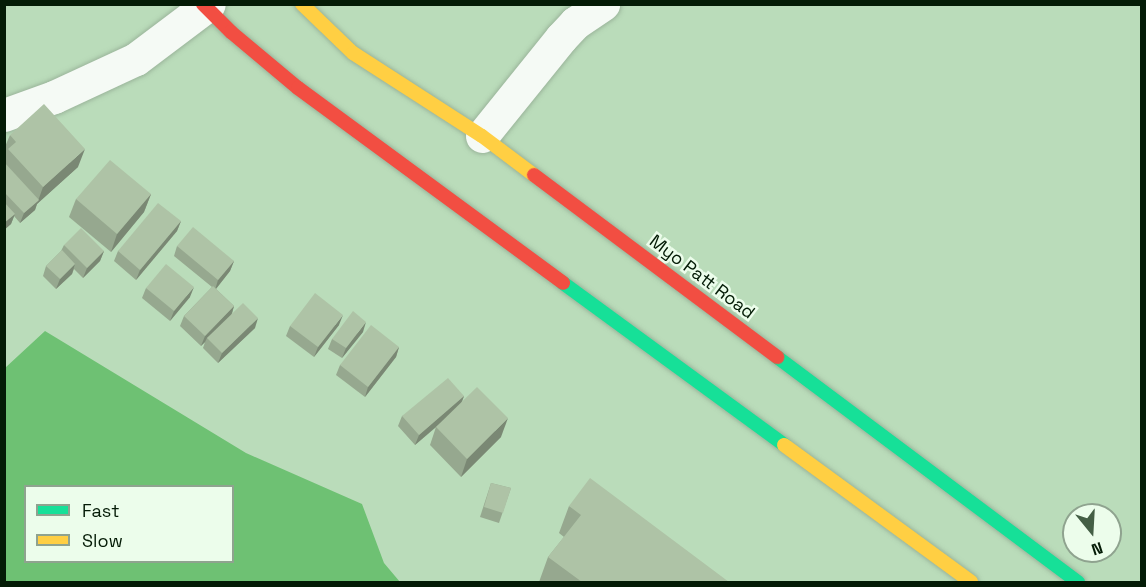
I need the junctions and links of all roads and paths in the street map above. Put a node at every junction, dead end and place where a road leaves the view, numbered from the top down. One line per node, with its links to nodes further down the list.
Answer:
1 (302, 4): 5 (main road, Myo Patt Road)
2 (603, 4): 5 (street)
3 (206, 5): 4 (street); 6 (main road)
4 (4, 115)
5 (482, 136): 7 (main road, Myo Patt Road)
6 (971, 582)
7 (1078, 582)

